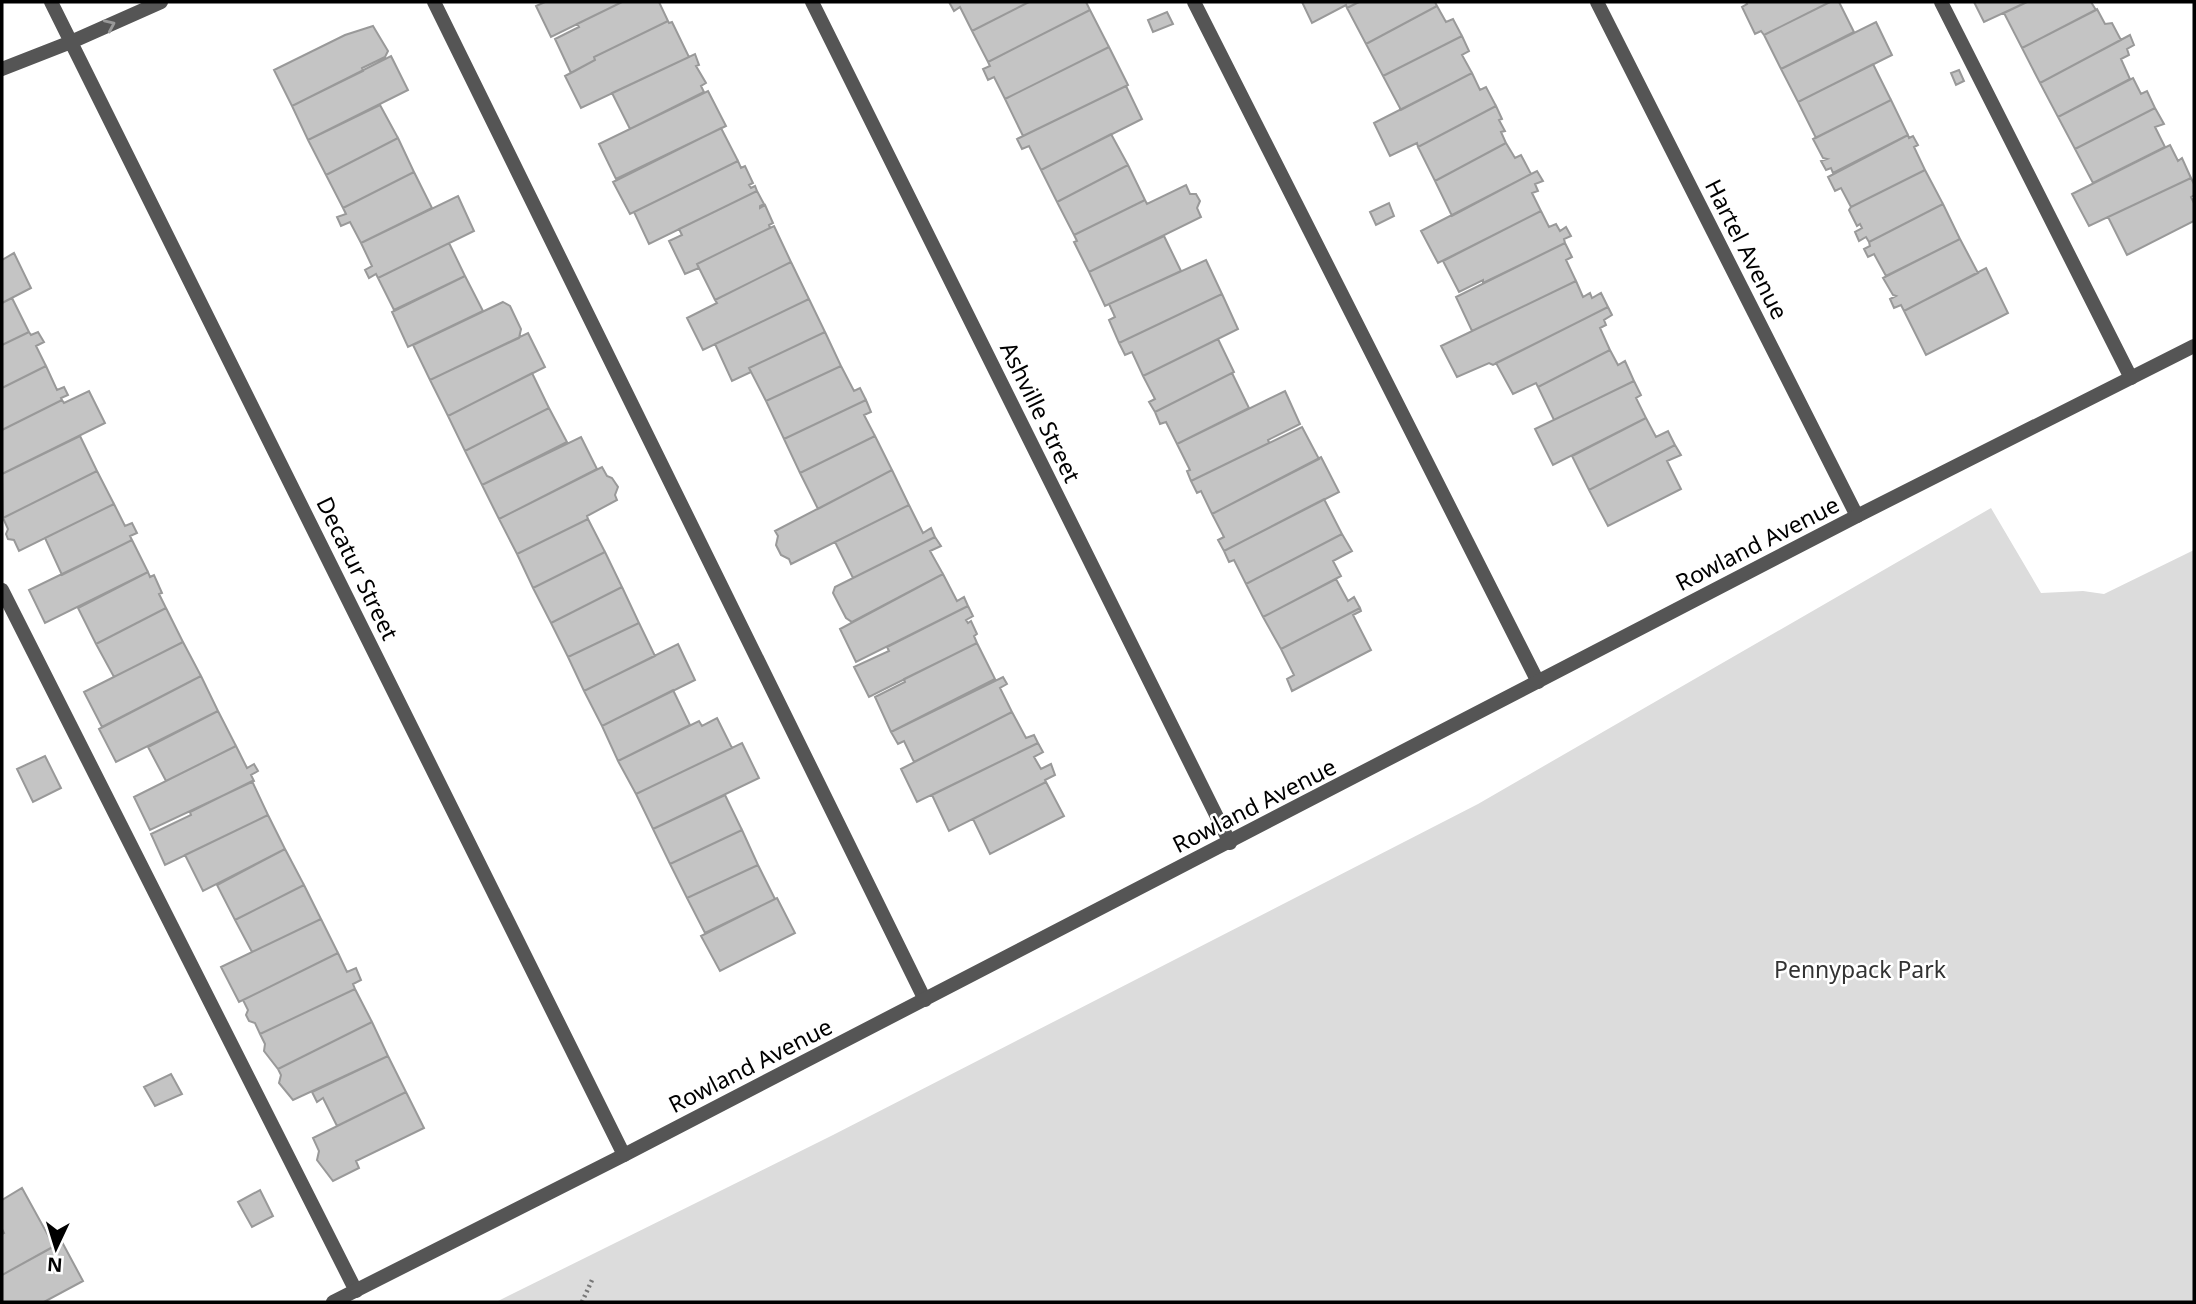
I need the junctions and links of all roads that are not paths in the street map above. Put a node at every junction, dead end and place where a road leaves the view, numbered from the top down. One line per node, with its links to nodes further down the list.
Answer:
1 (51, 2): 8 (street, Decatur Street)
2 (160, 2): 8 (street, one-way to 2)
3 (434, 2): 16 (street)
4 (812, 2): 15 (street, Ashville Street)
5 (1194, 2): 14 (street)
6 (1597, 2): 12 (street, Hartel Avenue)
7 (1941, 2): 11 (street)
8 (71, 43): 9 (street); 17 (street, Decatur Street)
9 (2, 69)
10 (2194, 346): 11 (street, Rowland Avenue)
11 (2131, 378): 12 (street, Rowland Avenue)
12 (1857, 516): 14 (street, Rowland Avenue)
13 (2, 590): 18 (street)
14 (1538, 682): 15 (street, Rowland Avenue)
15 (1230, 843): 16 (street, Rowland Avenue)
16 (925, 1000): 17 (street, Rowland Avenue)
17 (624, 1156): 18 (street, Rowland Avenue)
18 (356, 1291): 19 (street, Rowland Avenue)
19 (333, 1302)

